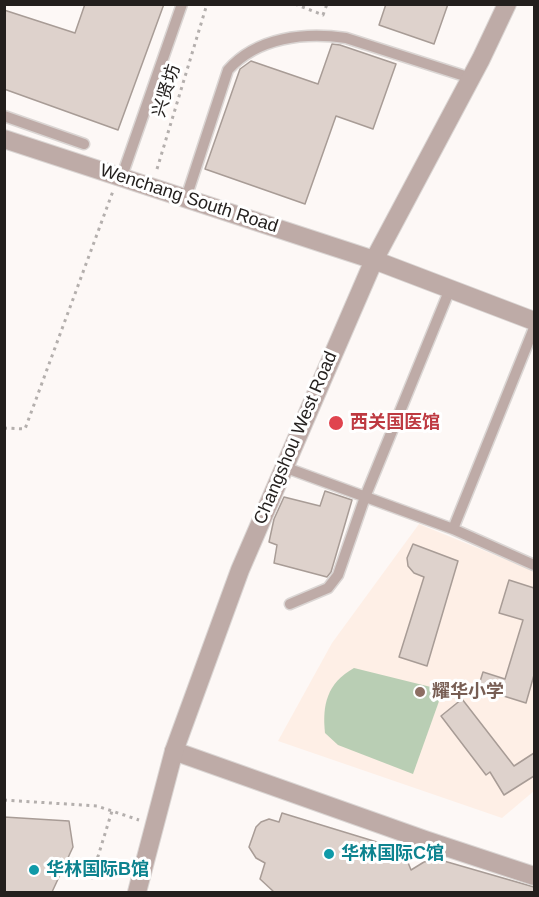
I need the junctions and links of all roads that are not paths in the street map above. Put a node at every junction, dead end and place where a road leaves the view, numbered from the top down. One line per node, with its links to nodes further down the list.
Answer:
1 (182, 4): 7 (lane)
2 (507, 4): 3 (street, Changshou West Road)
3 (471, 78): 8 (lane); 9 (street, Changshou West Road)
4 (4, 116): 6 (lane)
5 (4, 139): 7 (street, Wenchang South Road)
6 (84, 144)
7 (120, 176): 8 (street, Wenchang South Road)
8 (186, 198): 9 (street, Wenchang South Road)
9 (374, 260): 10 (street, Wenchang South Road); 13 (street, Changshou West Road)
10 (450, 289): 11 (street, Wenchang South Road); 14 (lane)
11 (534, 321)
12 (534, 328): 15 (lane)
13 (284, 467): 14 (lane); 18 (street, Changshou West Road)
14 (366, 497): 15 (lane); 17 (lane)
15 (453, 529): 16 (lane)
16 (534, 565)
17 (290, 604)
18 (174, 751): 19 (street); 20 (street, Changshou West Road)
19 (534, 876)
20 (137, 892)

